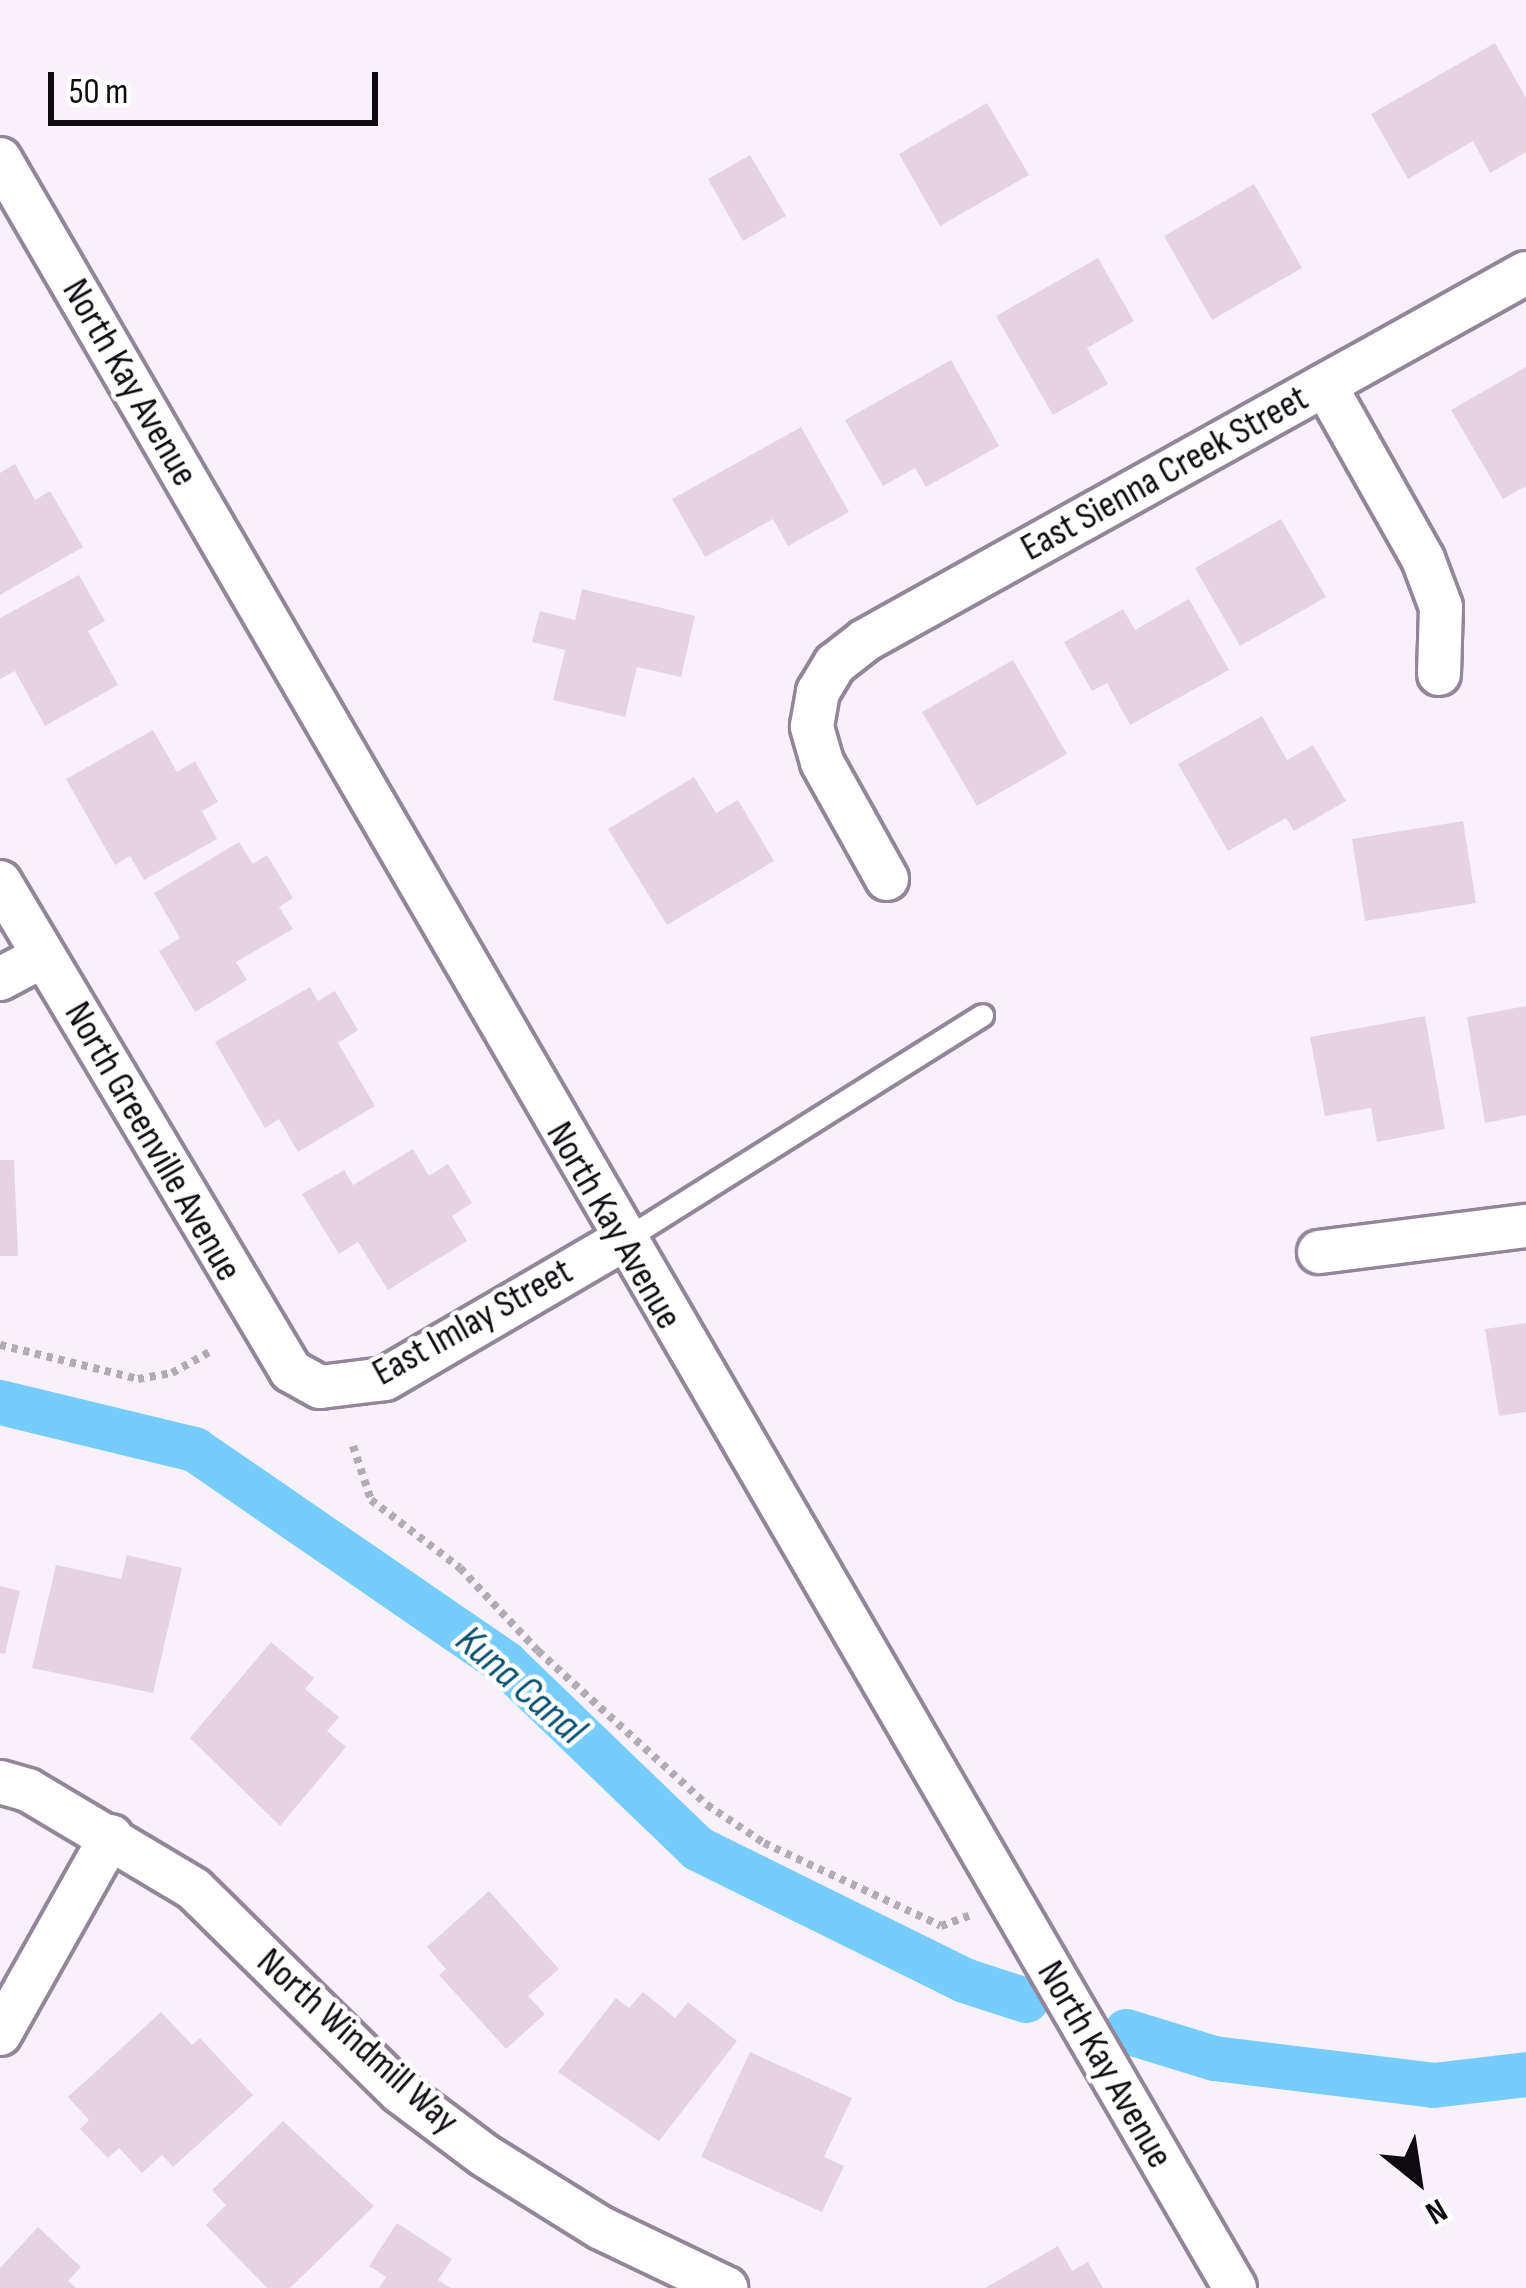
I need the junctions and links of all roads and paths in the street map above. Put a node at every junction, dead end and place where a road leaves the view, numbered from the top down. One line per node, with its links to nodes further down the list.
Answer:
1 (0, 159): 11 (street, North Kay Avenue)
2 (1526, 273): 3 (street, East Sienna Creek Street)
3 (1324, 385): 4 (street); 5 (street, East Sienna Creek Street)
4 (1439, 674)
5 (887, 879)
6 (0, 882): 7 (street, North Greenville Avenue)
7 (44, 956): 8 (street); 15 (street, North Greenville Avenue)
8 (0, 979)
9 (982, 1015): 11 (lane)
10 (1526, 1226): 12 (street)
11 (621, 1241): 15 (street, East Imlay Street); 22 (street, North Kay Avenue)
12 (1319, 1252)
13 (0, 1345): 14 (path)
14 (211, 1351)
15 (320, 1388)
16 (352, 1446): 19 (path)
17 (0, 1782): 18 (street, North Windmill Way)
18 (111, 1836): 20 (street); 21 (street, North Windmill Way)
19 (969, 1916)
20 (0, 2034)
21 (726, 2288)
22 (1235, 2288)

